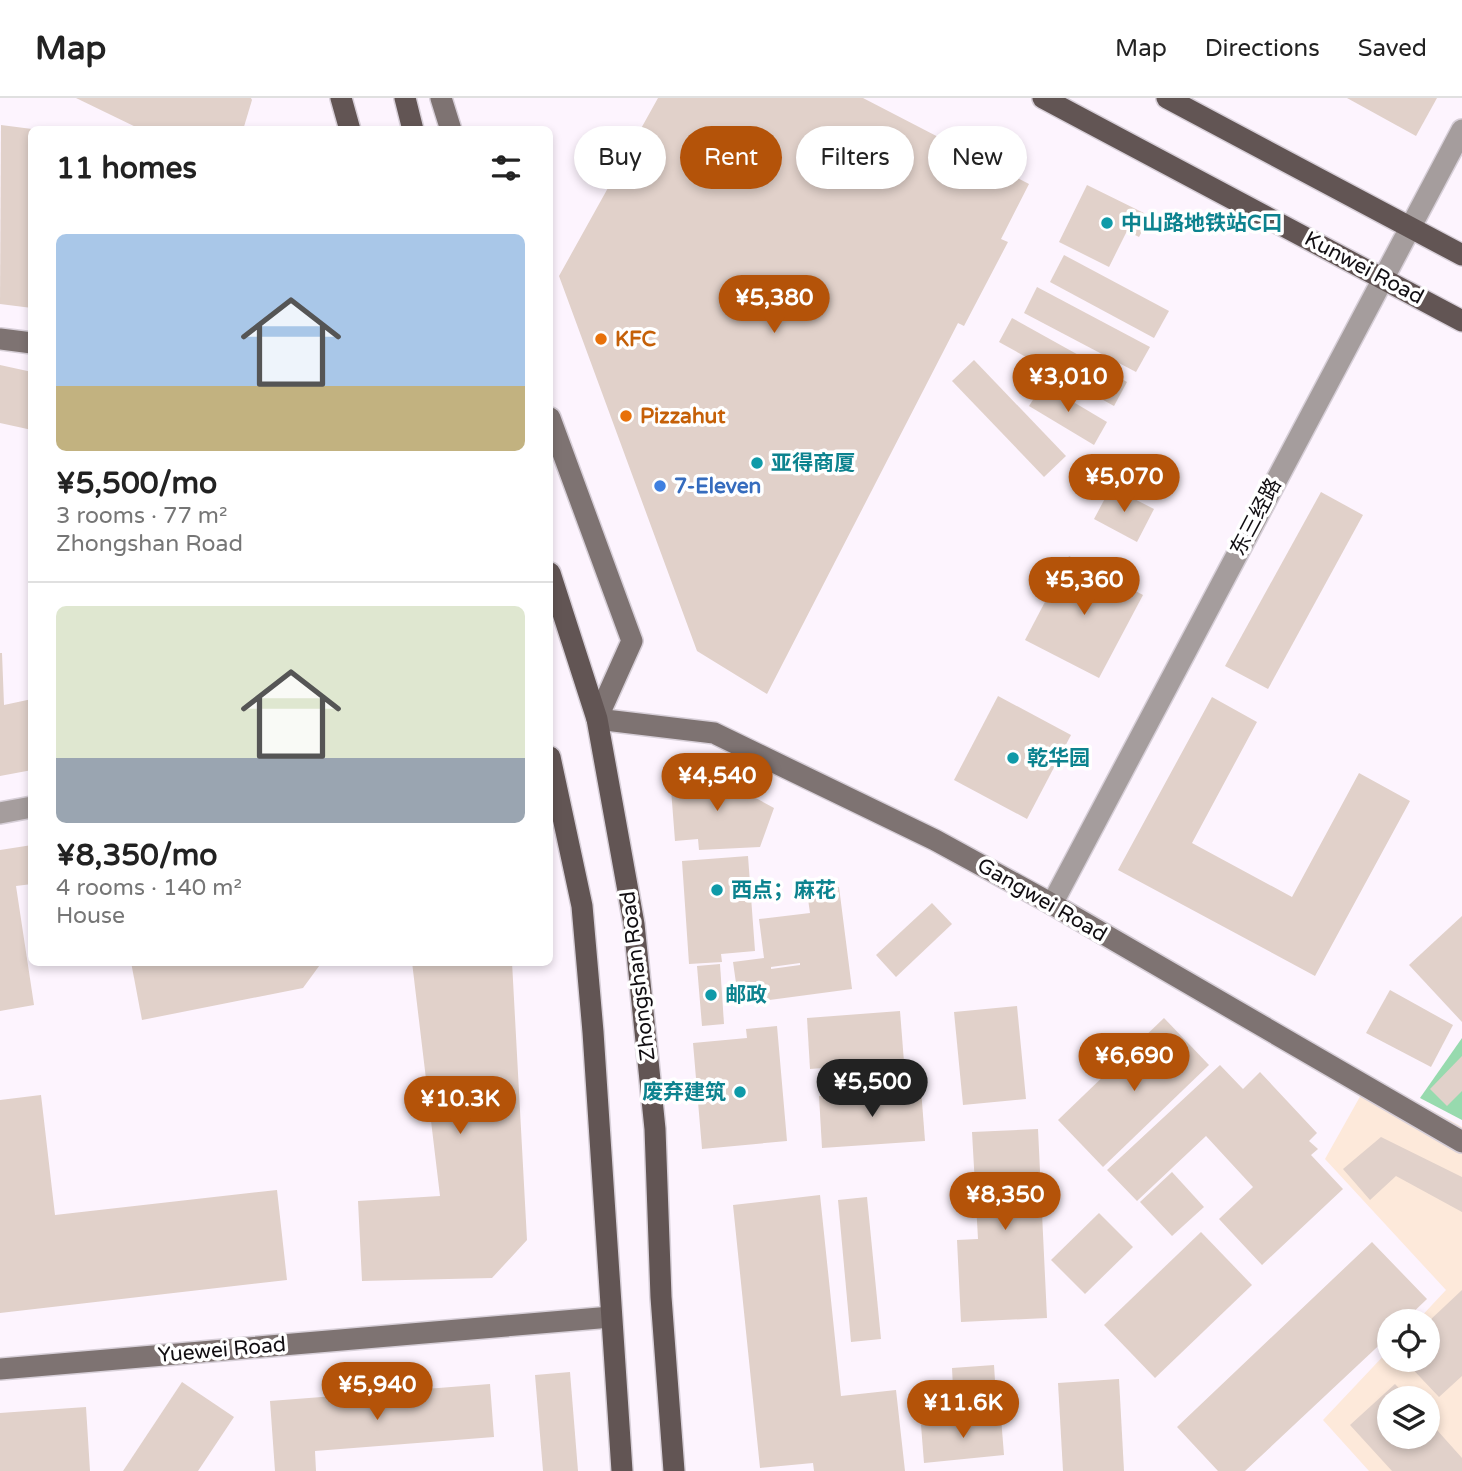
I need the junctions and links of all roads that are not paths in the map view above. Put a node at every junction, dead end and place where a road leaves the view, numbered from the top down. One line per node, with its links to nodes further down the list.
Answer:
1 (405, 98): 5 (main road)
2 (441, 98): 6 (street)
3 (1043, 98): 10 (main road, Kunwei Road)
4 (1167, 98): 8 (main road)
5 (412, 126)
6 (450, 126)
7 (1462, 130): 8 (street, 东三经路)
8 (1411, 228): 9 (main road); 10 (street, 东三经路)
9 (1462, 255)
10 (1382, 278): 11 (main road, Kunwei Road); 20 (street, 东三经路)
11 (1462, 321)
12 (0, 339): 13 (street)
13 (28, 342)
14 (553, 426): 16 (street)
15 (553, 582): 16 (main road, Zhongshan Road)
16 (597, 719): 20 (street, Gangwei Road); 25 (main road, Zhongshan Road)
17 (553, 771): 22 (main road)
18 (28, 808): 19 (street)
19 (0, 813)
20 (1052, 904): 21 (street, Gangwei Road)
21 (1462, 1142)
22 (611, 1317): 23 (street, Yuewei Road); 24 (main road)
23 (0, 1369)
24 (622, 1471)
25 (674, 1471)

